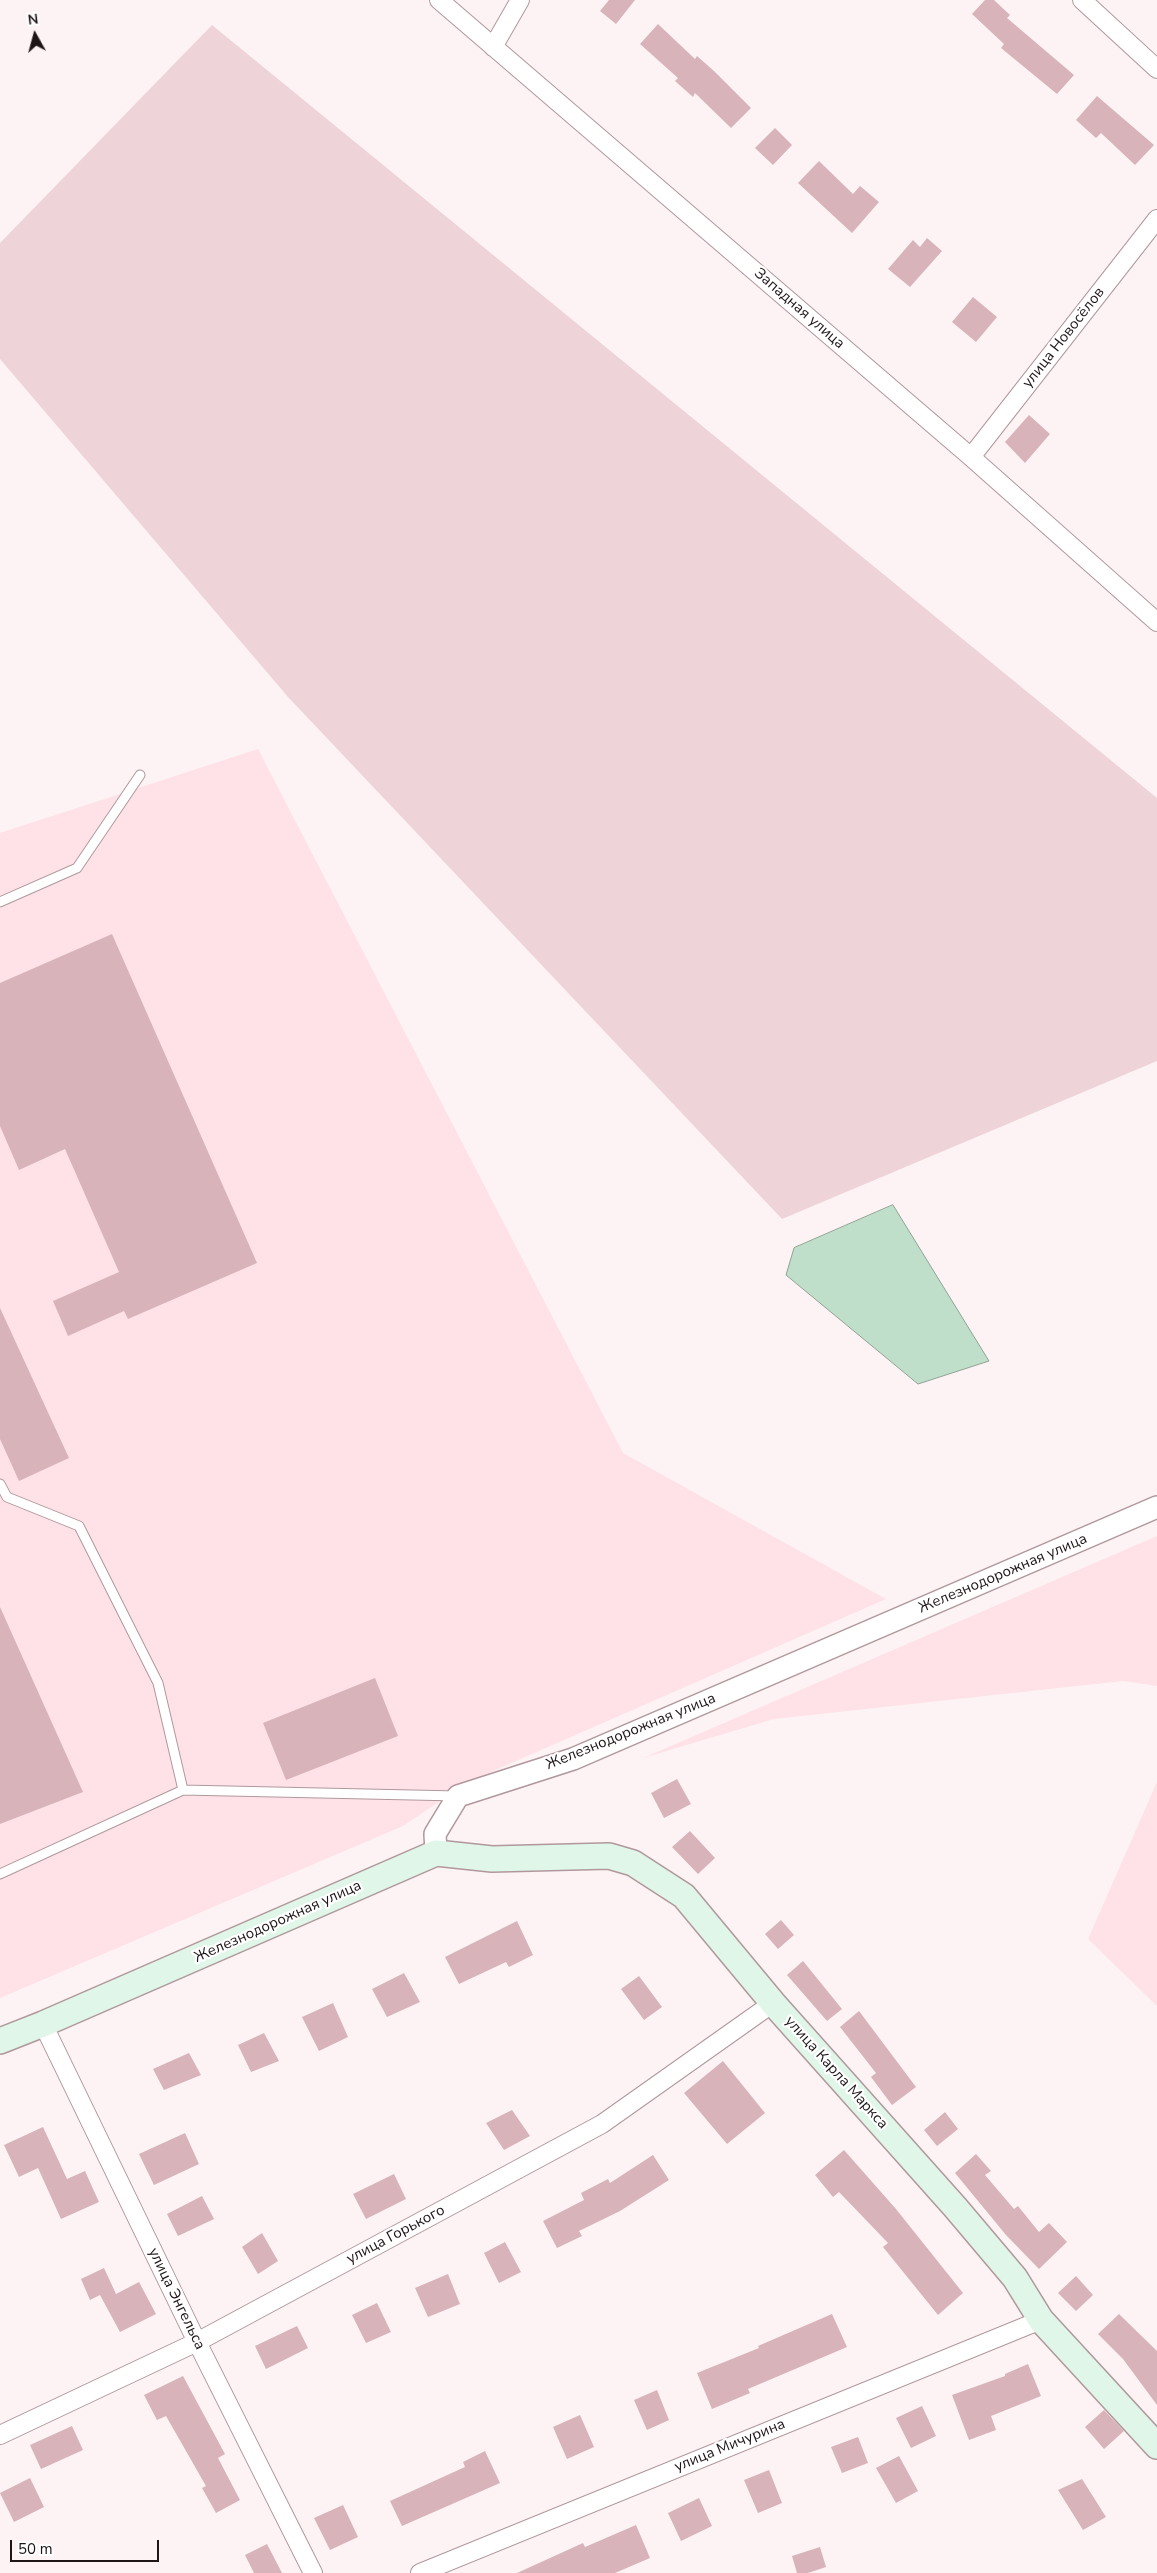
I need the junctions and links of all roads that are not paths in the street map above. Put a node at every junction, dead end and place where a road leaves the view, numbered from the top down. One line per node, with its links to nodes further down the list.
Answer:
1 (439, 0): 4 (street, Западная улица)
2 (520, 0): 4 (street)
3 (1082, 0): 5 (street)
4 (493, 47): 7 (street, Западная улица)
5 (1157, 69)
6 (1157, 219): 7 (street, улица Новосёлов)
7 (971, 457): 8 (street, Западная улица)
8 (1157, 622)
9 (140, 775): 10 (lane)
10 (0, 902)
11 (0, 1484): 13 (lane)
12 (1157, 1508): 14 (street, Железнодорожная улица)
13 (184, 1790): 14 (lane); 16 (lane)
14 (458, 1796): 15 (street)
15 (436, 1853): 17 (main road, улица Карла Маркса); 18 (main road, Железнодорожная улица)
16 (0, 1874)
17 (773, 2003): 20 (main road, улица Карла Маркса); 21 (street, улица Горького)
18 (43, 2024): 19 (main road, Железнодорожная улица); 21 (street, улица Энгельса)
19 (0, 2041)
20 (1041, 2320): 23 (main road, улица Карла Маркса); 25 (street, улица Мичурина)
21 (197, 2342): 22 (street, улица Горького); 24 (street, улица Энгельса)
22 (0, 2436)
23 (1154, 2436)
24 (313, 2573)
25 (420, 2573)

